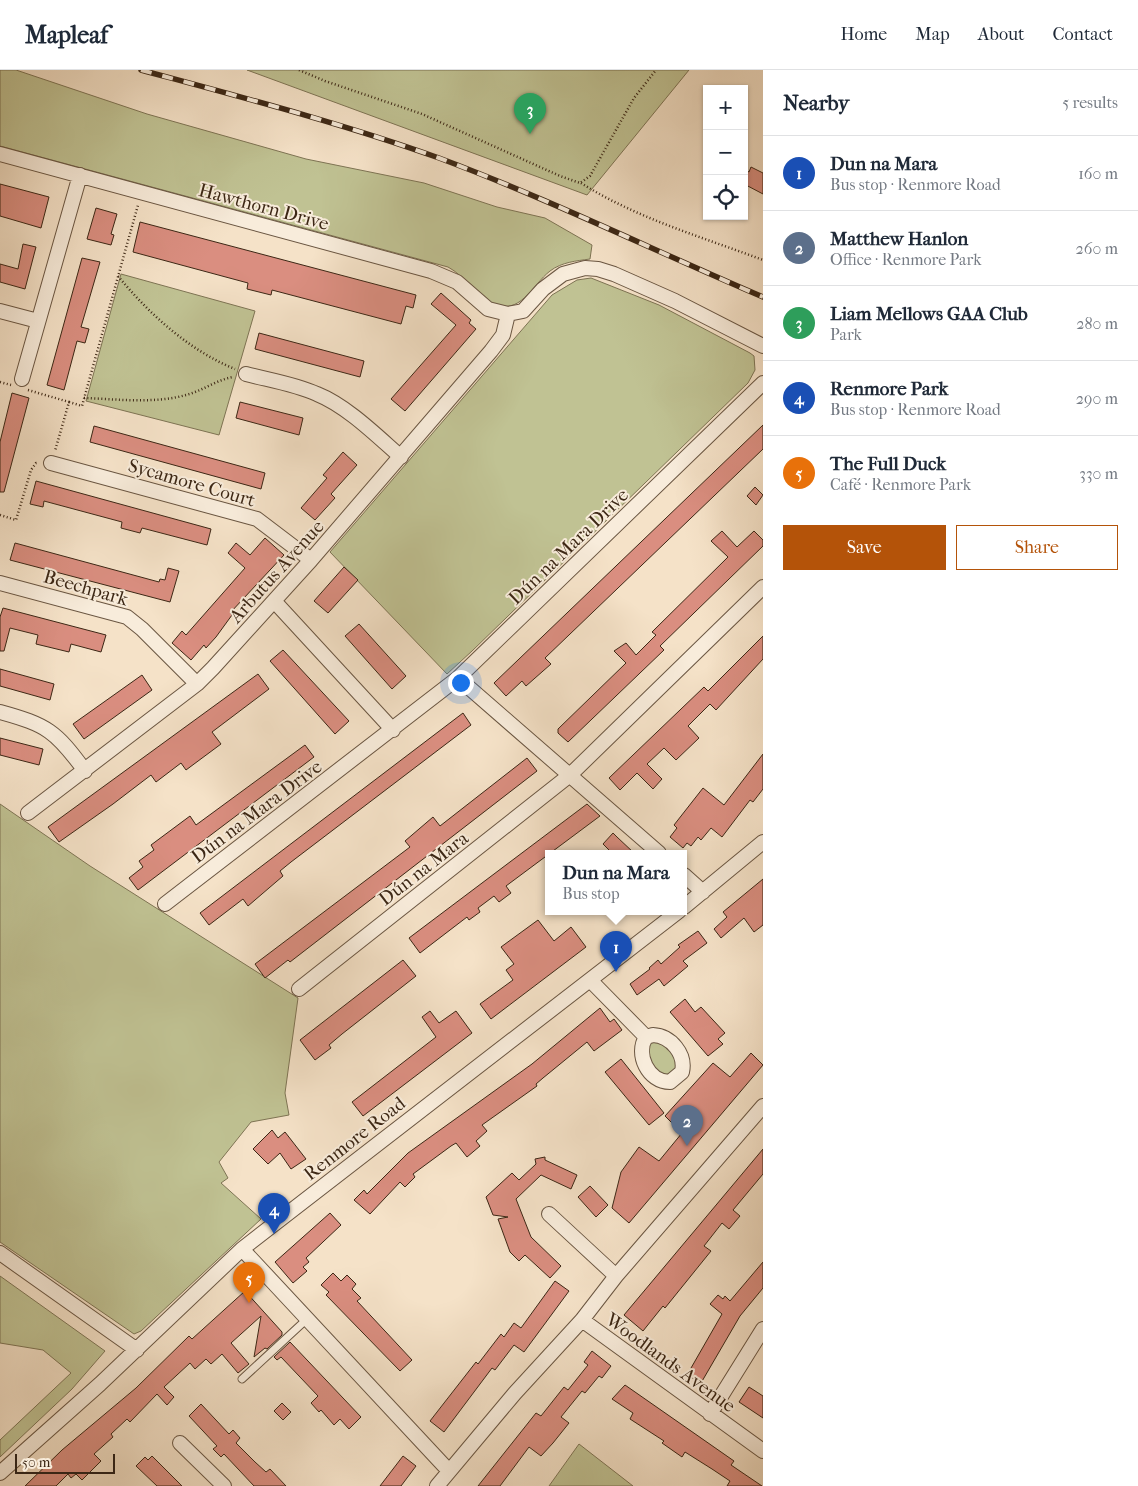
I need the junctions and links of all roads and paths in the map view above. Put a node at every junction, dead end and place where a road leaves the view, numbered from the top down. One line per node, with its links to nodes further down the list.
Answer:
1 (299, 70): 5 (path)
2 (656, 70): 5 (path)
3 (0, 154): 4 (street, Hawthorn Drive)
4 (80, 175): 6 (street, Hawthorn Drive); 11 (street)
5 (580, 182): 7 (path)
6 (142, 192): 8 (path); 10 (street, Hawthorn Drive)
7 (763, 260)
8 (118, 276): 13 (path); 17 (path)
9 (0, 311): 11 (street)
10 (508, 314): 12 (street); 19 (street, Arbutus Avenue)
11 (38, 321): 16 (street)
12 (763, 346)
13 (246, 374): 17 (path); 19 (street)
14 (0, 382): 16 (path)
15 (763, 383): 26 (street, Dún na Mara Drive)
16 (20, 384): 18 (path)
17 (84, 398): 18 (path)
18 (69, 402): 20 (path)
19 (401, 457): 22 (street, Arbutus Avenue)
20 (51, 463): 21 (path); 22 (street, Sycamore Court)
21 (0, 515)
22 (311, 560): 25 (street, Arbutus Avenue)
23 (0, 583): 27 (street, Beechpark)
24 (763, 588): 31 (street, Dún na Mara)
25 (275, 602): 27 (street, Arbutus Avenue); 29 (street)
26 (458, 678): 29 (street, Dún na Mara Drive); 31 (street)
27 (197, 684): 30 (street, Arbutus Avenue)
28 (0, 712): 30 (street)
29 (393, 730): 37 (street, Dún na Mara Drive)
30 (84, 771): 32 (street, Arbutus Avenue)
31 (570, 775): 34 (street); 41 (street, Dún na Mara)
32 (28, 814)
33 (763, 842): 36 (street)
34 (656, 850)
35 (687, 877): 36 (street)
36 (703, 892): 38 (street)
37 (165, 904)
38 (687, 905)
39 (674, 915): 40 (street, Renmore Road)
40 (590, 980): 42 (street); 45 (street, Renmore Road)
41 (299, 989)
42 (646, 1037)
43 (763, 1106): 47 (street)
44 (549, 1214): 47 (street)
45 (242, 1249): 48 (street); 51 (street, Renmore Road)
46 (0, 1252): 51 (street)
47 (616, 1276): 49 (street)
48 (307, 1319): 52 (lane); 56 (street)
49 (582, 1320): 53 (street, Woodlands Avenue); 56 (street)
50 (763, 1329): 53 (street)
51 (137, 1350): 57 (street, Renmore Road)
52 (242, 1379)
53 (710, 1414): 55 (street, Woodlands Avenue)
54 (180, 1443): 58 (street)
55 (763, 1451)
56 (449, 1471): 59 (street)
57 (0, 1473)
58 (224, 1486)
59 (437, 1486)

